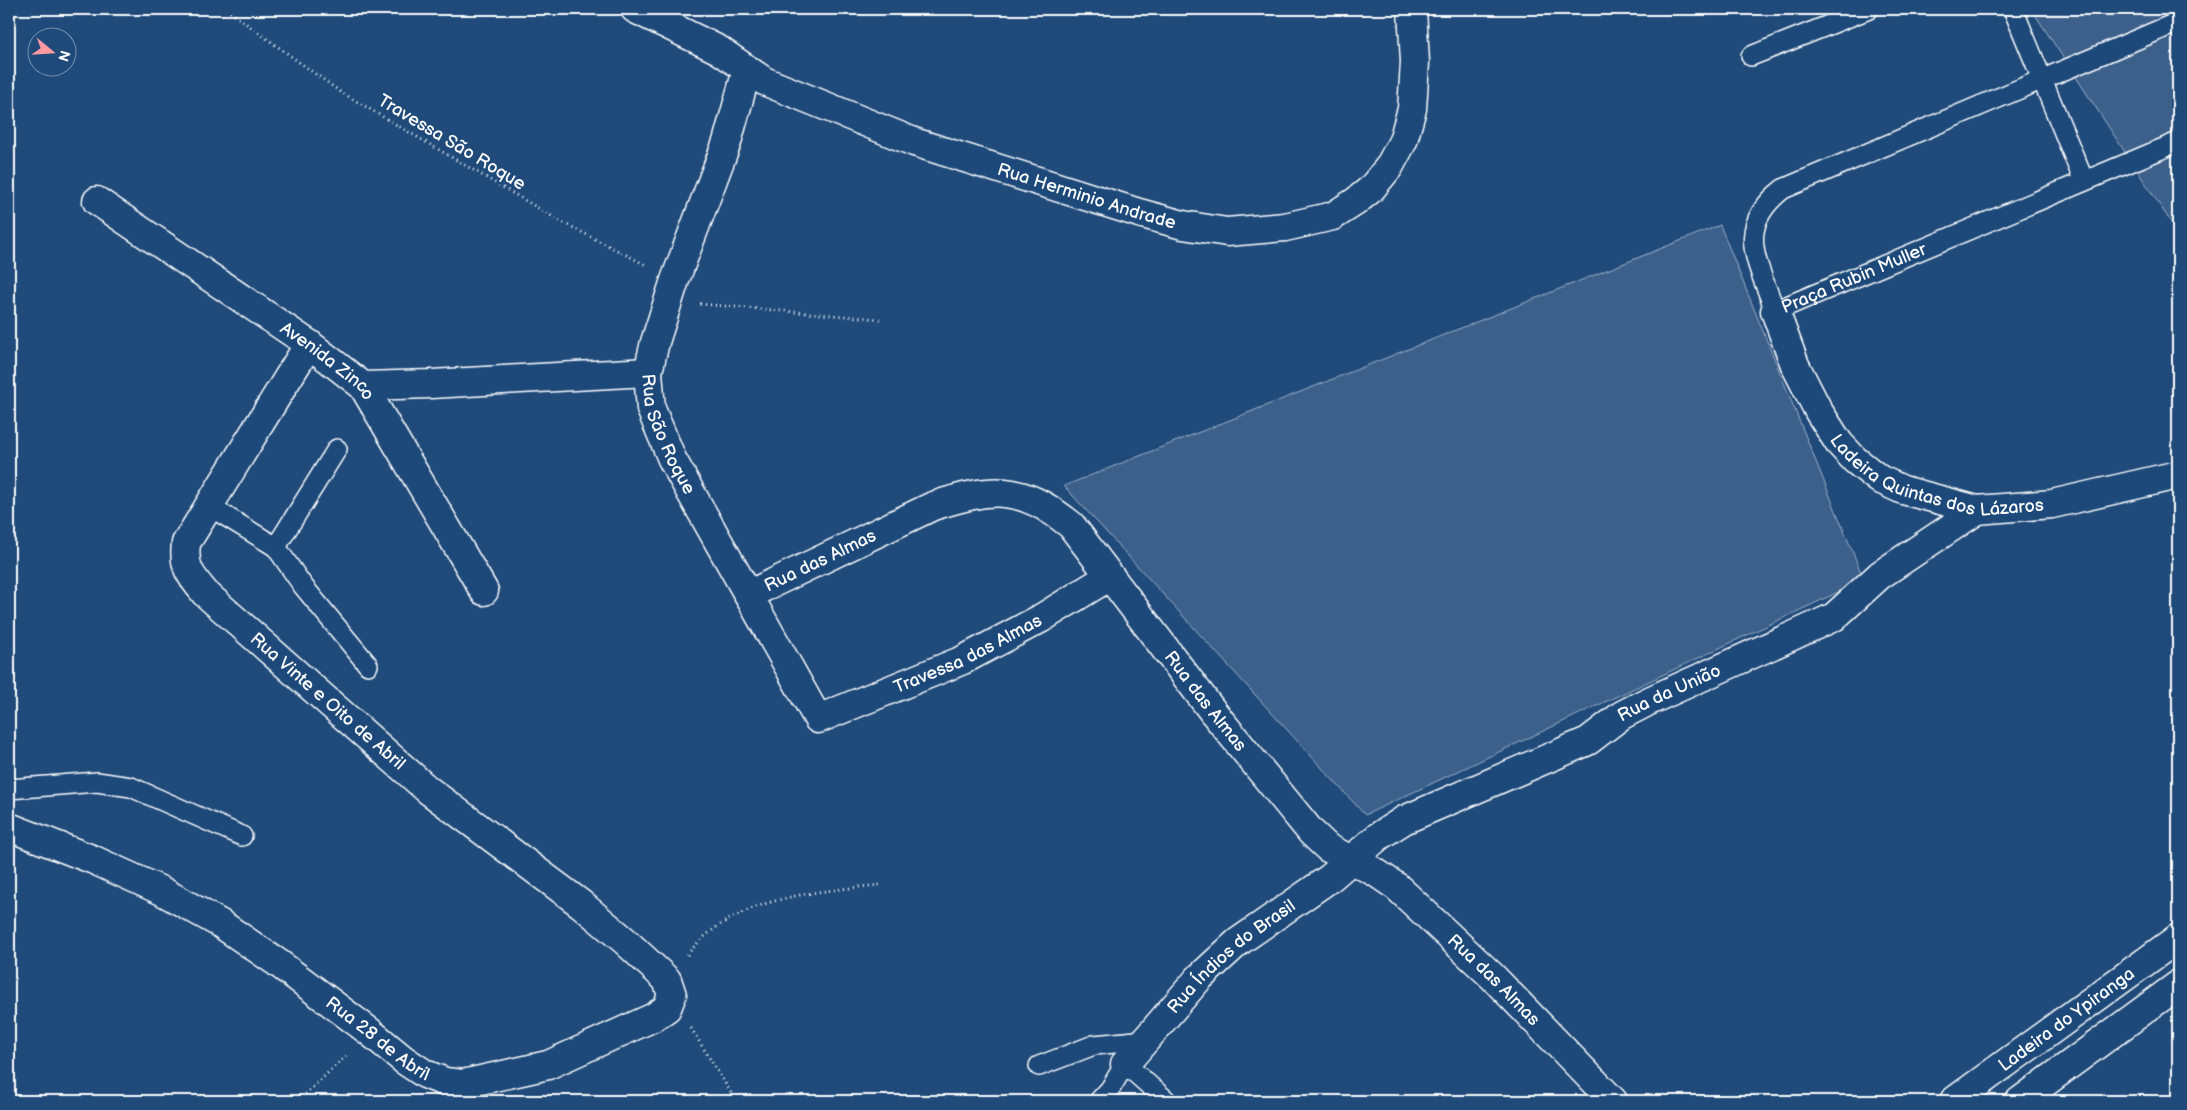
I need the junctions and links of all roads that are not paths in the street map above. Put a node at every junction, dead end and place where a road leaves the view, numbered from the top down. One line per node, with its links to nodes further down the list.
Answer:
1 (635, 9): 7 (street, Rua Herminio Andrade)
2 (1412, 9): 7 (street, Rua Herminio Andrade)
3 (1869, 9): 6 (lane)
4 (2013, 9): 8 (lane)
5 (2178, 22): 8 (lane, Praça Rubin Muller)
6 (1750, 56)
7 (747, 70): 14 (street, Rua São Roque)
8 (2042, 81): 10 (lane); 12 (lane, Praça Rubin Muller)
9 (2178, 142): 10 (lane, Praça Rubin Muller)
10 (2084, 181): 12 (lane, Praça Rubin Muller)
11 (97, 201): 13 (street, Avenida Zinco)
12 (1775, 311): 19 (street, Ladeira Quintas dos Lázaros)
13 (309, 344): 15 (street, Avenida Zinco); 18 (street, Rua Vinte e Oito de Abril)
14 (648, 372): 15 (street); 23 (street, Rua São Roque)
15 (364, 386): 22 (street, Avenida Zinco)
16 (337, 449): 20 (lane)
17 (2178, 475): 19 (street, Ladeira Quintas dos Lázaros)
18 (209, 506): 20 (lane); 32 (street, Rua Vinte e Oito de Abril)
19 (1977, 510): 29 (street, Rua da União)
20 (276, 547): 24 (lane)
21 (1110, 576): 23 (street, Rua das Almas); 25 (street, Travessa das Almas); 29 (street, Rua das Almas)
22 (484, 591)
23 (748, 596): 25 (street, Rua São Roque)
24 (368, 665)
25 (818, 719)
26 (9, 789): 28 (lane)
27 (9, 827): 32 (street, Rua 28 de Abril)
28 (242, 836)
29 (1350, 861): 33 (street, Rua Índios do Brasil); 38 (street, Rua das Almas)
30 (2178, 938): 39 (street, Ladeira do Ypiranga)
31 (2178, 985): 40 (street)
32 (669, 987)
33 (1146, 1040): 34 (street, Rua Índios do Brasil); 35 (lane)
34 (1124, 1064): 36 (lane); 37 (lane)
35 (1039, 1066)
36 (1099, 1101)
37 (1167, 1101)
38 (1613, 1101)
39 (1954, 1101)
40 (2020, 1101)

